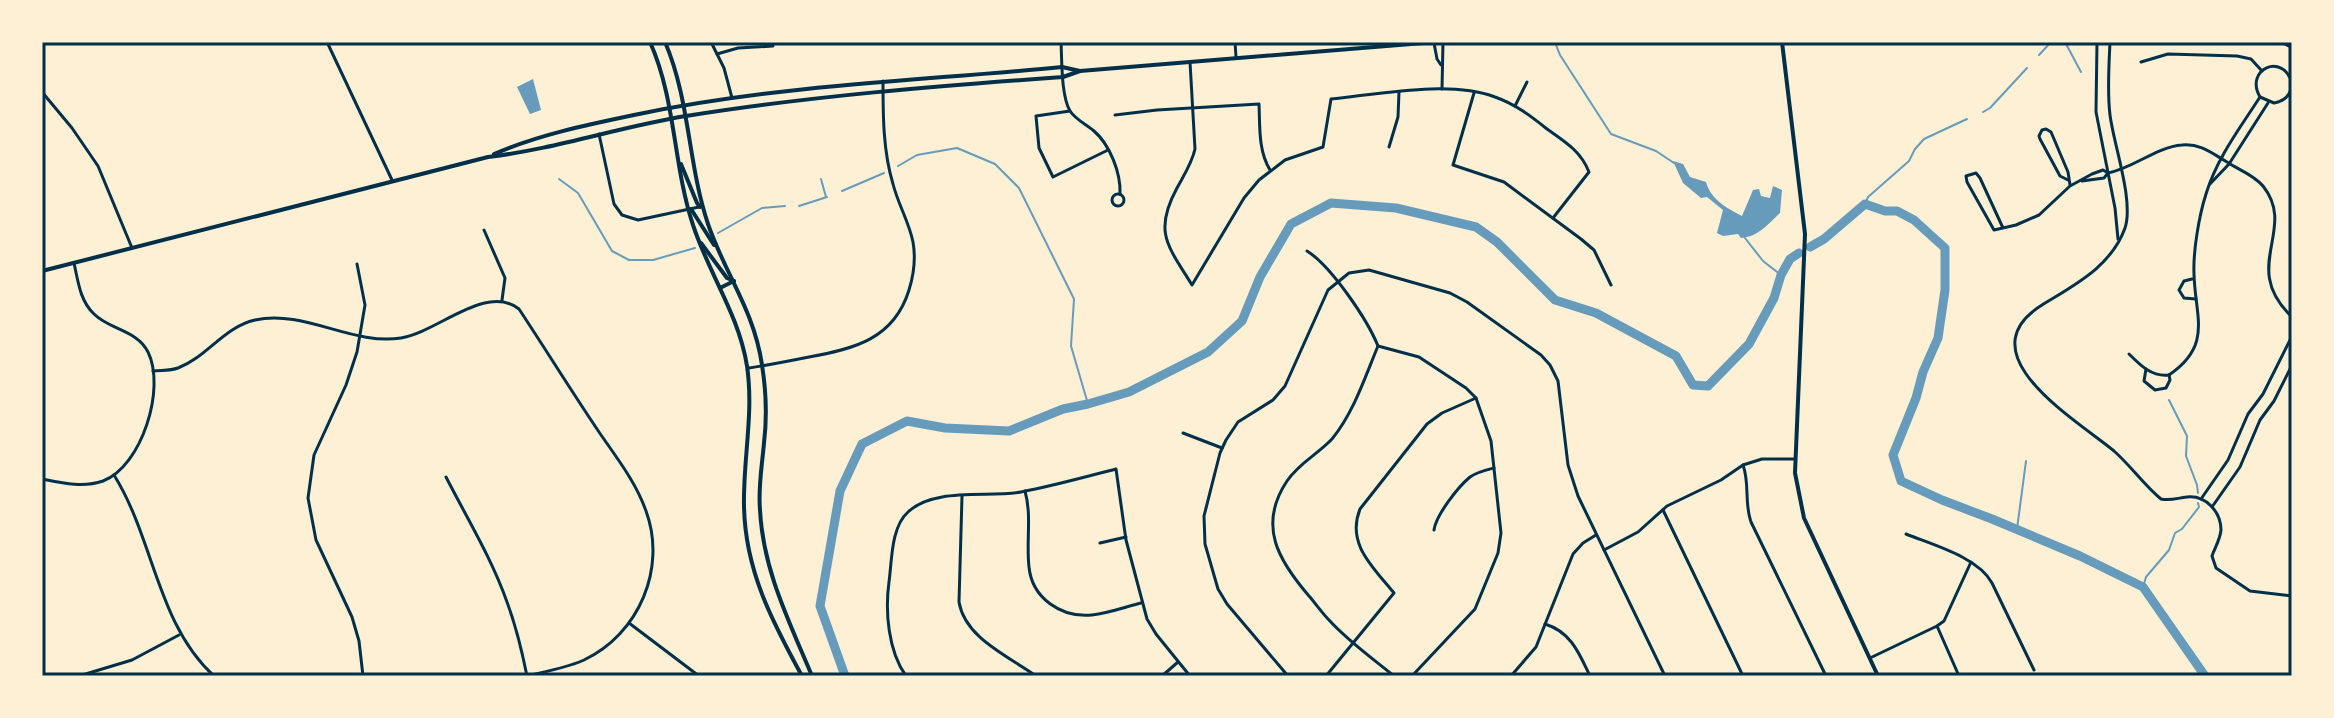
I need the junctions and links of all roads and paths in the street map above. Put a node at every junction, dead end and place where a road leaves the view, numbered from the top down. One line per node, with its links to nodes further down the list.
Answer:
1 (327, 42): 53 (street)
2 (650, 42): 38 (main road)
3 (665, 42): 35 (main road)
4 (711, 42): 15 (street)
5 (1061, 42): 20 (street)
6 (1235, 42): 16 (street)
7 (1435, 42): 16 (main road); 19 (street)
8 (1443, 42): 19 (street)
9 (1782, 42): 92 (main road)
10 (2097, 42): 52 (street)
11 (2110, 42): 51 (street)
12 (2282, 42): 14 (main road)
13 (773, 46): 15 (street)
14 (2292, 47)
15 (717, 54): 33 (street)
16 (1236, 57): 17 (main road)
17 (1190, 62): 21 (main road); 37 (street)
18 (2141, 62): 22 (street)
19 (1441, 65): 27 (street)
20 (1062, 67): 21 (main road); 23 (street); 24 (main road)
21 (1080, 71): 23 (main road)
22 (2262, 71): 26 (street); 32 (street)
23 (1063, 77): 30 (main road); 39 (street)
24 (883, 81): 30 (street); 33 (main road)
25 (1527, 82): 36 (street)
26 (2292, 86): 34 (street)
27 (1442, 89): 28 (street); 31 (street)
28 (1474, 91): 36 (street); 60 (street)
29 (42, 92): 65 (street)
30 (883, 92): 41 (main road); 84 (street)
31 (1399, 92): 44 (street); 50 (street)
32 (2260, 97): 34 (street); 48 (street)
33 (732, 98): 35 (main road)
34 (2268, 102): 49 (street)
35 (683, 105): 38 (main road); 41 (main road)
36 (1515, 106): 60 (street)
37 (1194, 107): 40 (street); 50 (street); 50 (street)
38 (669, 108): 42 (main road); 47 (main road)
39 (1070, 111): 45 (street); 45 (street)
40 (1115, 115)
41 (685, 116): 42 (main road); 58 (main road)
42 (671, 119): 43 (main road); 46 (main road)
43 (599, 134): 47 (main road); 59 (street)
44 (1389, 147)
45 (1108, 150): 57 (street)
46 (677, 154): 58 (main road); 59 (main road)
47 (488, 157): 53 (main road)
48 (2221, 158): 49 (street); 51 (street); 55 (street)
49 (2229, 164): 55 (street); 78 (street)
50 (1270, 170)
51 (2120, 170): 52 (street); 64 (street)
52 (2108, 173): 56 (street); 64 (street)
53 (392, 180): 65 (main road)
54 (2068, 180): 54 (street); 56 (street)
55 (2210, 184): 71 (street)
56 (2070, 186): 61 (street)
57 (1120, 194)
58 (702, 206): 59 (street); 67 (main road)
59 (689, 209): 63 (main road); 67 (main road)
60 (1553, 218): 74 (street)
61 (2003, 228): 61 (street)
62 (484, 230): 77 (street)
63 (697, 237): 72 (main road); 75 (main road)
64 (2118, 242): 100 (street)
65 (132, 248): 68 (main road)
66 (1307, 251): 73 (street)
67 (722, 257): 72 (main road)
68 (74, 263): 70 (main road); 87 (street)
69 (357, 264): 79 (street)
70 (42, 271)
71 (2194, 279): 76 (street); 76 (street)
72 (734, 281): 75 (main road); 84 (main road)
73 (1336, 281): 81 (street); 91 (street); 105 (street)
74 (1611, 285)
75 (720, 288): 85 (main road)
76 (2196, 299): 88 (street)
77 (502, 300): 79 (street); 112 (street)
78 (2292, 317)
79 (360, 334): 87 (street); 122 (street)
80 (2292, 336): 100 (street)
81 (1378, 346): 89 (street); 116 (street)
82 (2129, 354): 86 (street)
83 (2292, 365): 101 (street)
84 (762, 366): 85 (street); 126 (main road)
85 (747, 368): 125 (main road)
86 (2146, 369): 88 (street); 88 (street)
87 (153, 371): 95 (street)
88 (2169, 375)
89 (1476, 398): 94 (street); 116 (street)
90 (1183, 433): 91 (street)
91 (1222, 448): 131 (street)
92 (1794, 459): 93 (street); 117 (main road)
93 (1743, 465): 102 (street); 139 (street)
94 (1494, 468): 103 (street); 134 (street)
95 (114, 475): 97 (street); 115 (street)
96 (446, 477): 123 (street)
97 (42, 479)
98 (1025, 491): 99 (street); 106 (street); 111 (street)
99 (962, 496): 127 (street); 128 (street)
100 (2201, 499): 101 (street)
101 (2212, 507): 110 (street)
102 (1662, 509): 108 (street); 138 (street)
103 (1434, 530)
104 (1906, 534): 109 (street)
105 (1596, 535): 108 (street); 113 (street)
106 (1126, 537): 107 (street); 111 (street)
107 (1100, 543)
108 (1603, 550): 137 (street)
109 (1971, 562): 114 (street); 119 (street)
110 (2292, 596)
111 (1141, 603): 118 (street)
112 (629, 623): 123 (street); 124 (street)
113 (1545, 624): 135 (street); 136 (street)
114 (1937, 626): 117 (street); 141 (street)
115 (180, 635): 120 (street); 121 (street)
116 (1353, 643): 132 (street); 133 (street)
117 (1870, 658): 140 (main road)
118 (1178, 662): 129 (street); 130 (street)
119 (2034, 670)
120 (79, 676)
121 (214, 676)
122 (363, 676)
123 (526, 676)
124 (699, 676)
125 (802, 676)
126 (812, 676)
127 (906, 676)
128 (1036, 676)
129 (1162, 676)
130 (1190, 676)
131 (1288, 676)
132 (1326, 676)
133 (1394, 676)
134 (1412, 676)
135 (1511, 676)
136 (1590, 676)
137 (1665, 676)
138 (1743, 676)
139 (1826, 676)
140 (1878, 676)
141 (1959, 676)

